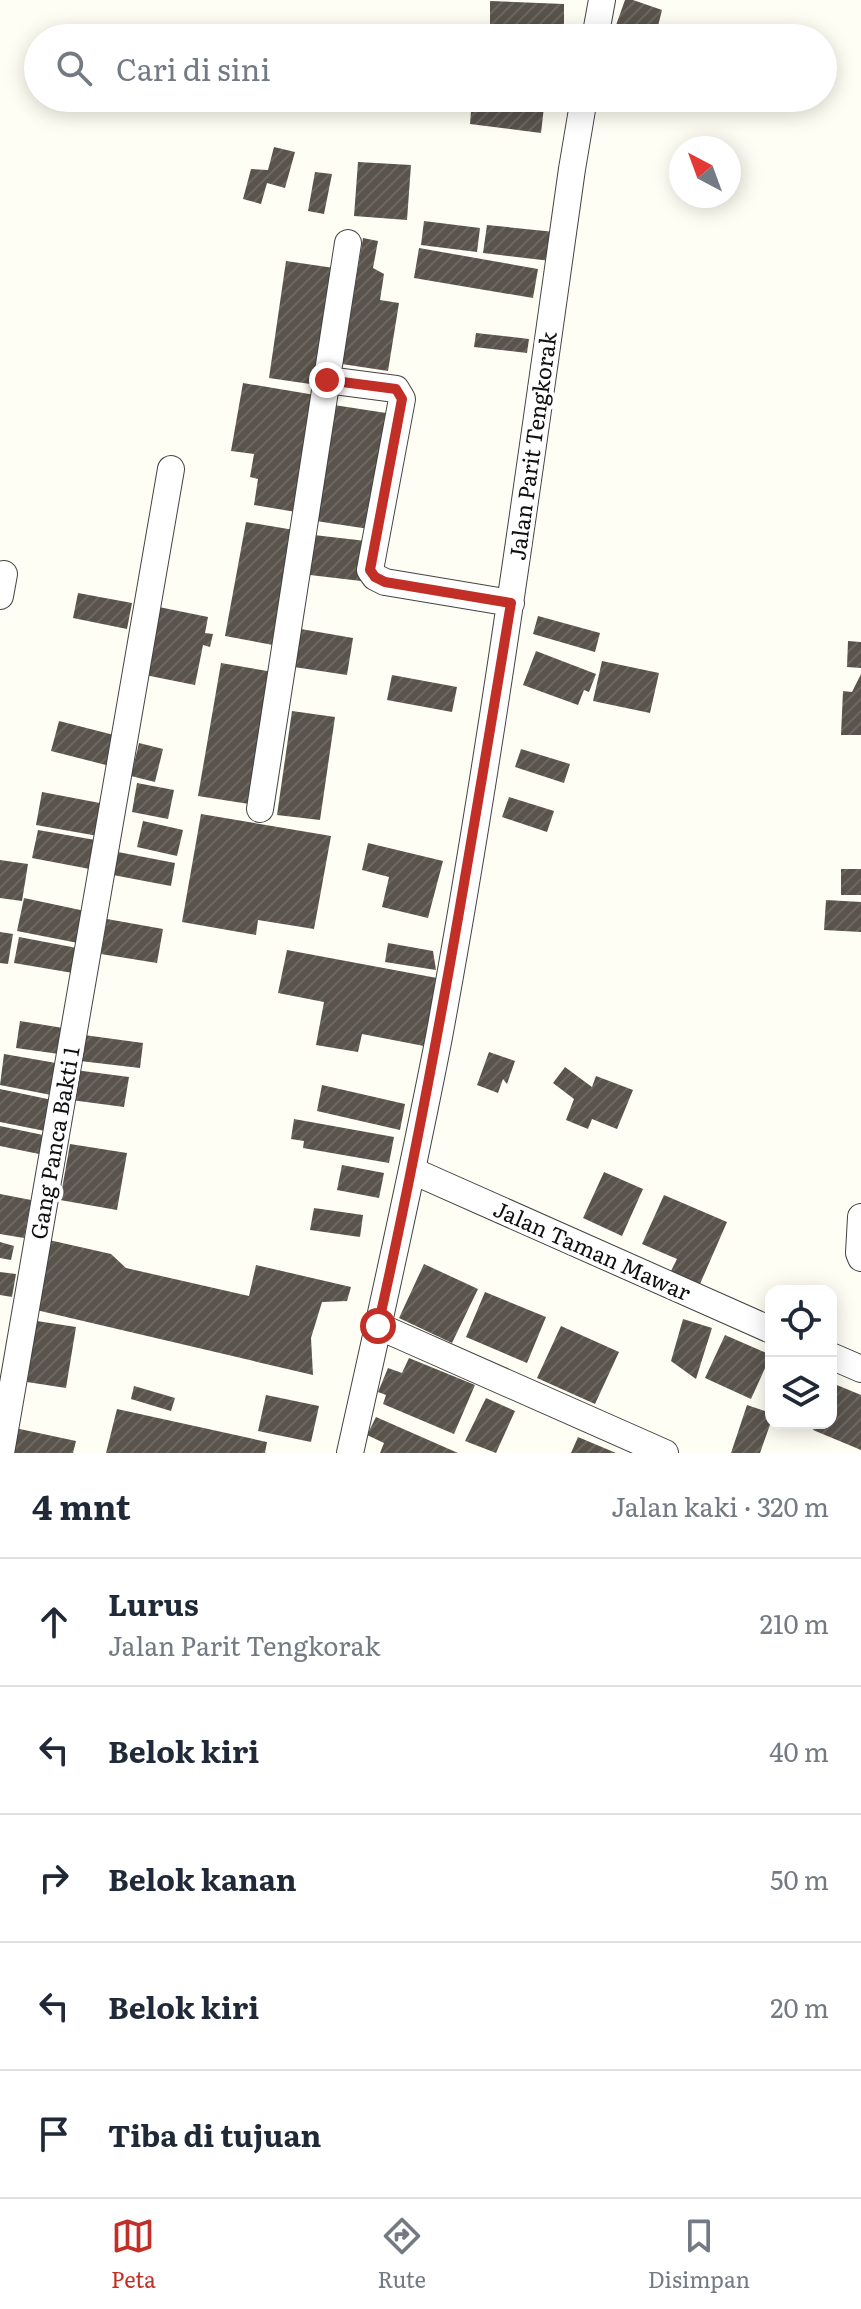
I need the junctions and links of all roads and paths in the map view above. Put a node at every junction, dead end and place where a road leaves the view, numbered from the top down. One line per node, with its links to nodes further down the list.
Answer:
1 (602, 0): 2 (street)
2 (598, 24)
3 (582, 112): 7 (street, Jalan Parit Tengkorak)
4 (348, 243): 5 (street)
5 (327, 380): 7 (street); 8 (street)
6 (171, 469): 16 (street, Gang Panca Bakti 1)
7 (511, 603): 9 (street, Jalan Parit Tengkorak)
8 (260, 809)
9 (413, 1171): 12 (street, Jalan Parit Tengkorak); 13 (street, Jalan Taman Mawar)
10 (861, 1217): 11 (street)
11 (861, 1258)
12 (378, 1326): 17 (street, Jalan Parit Tengkorak); 18 (street)
13 (765, 1327)
14 (833, 1357): 15 (street)
15 (861, 1369)
16 (1, 1453)
17 (350, 1453)
18 (665, 1453)

